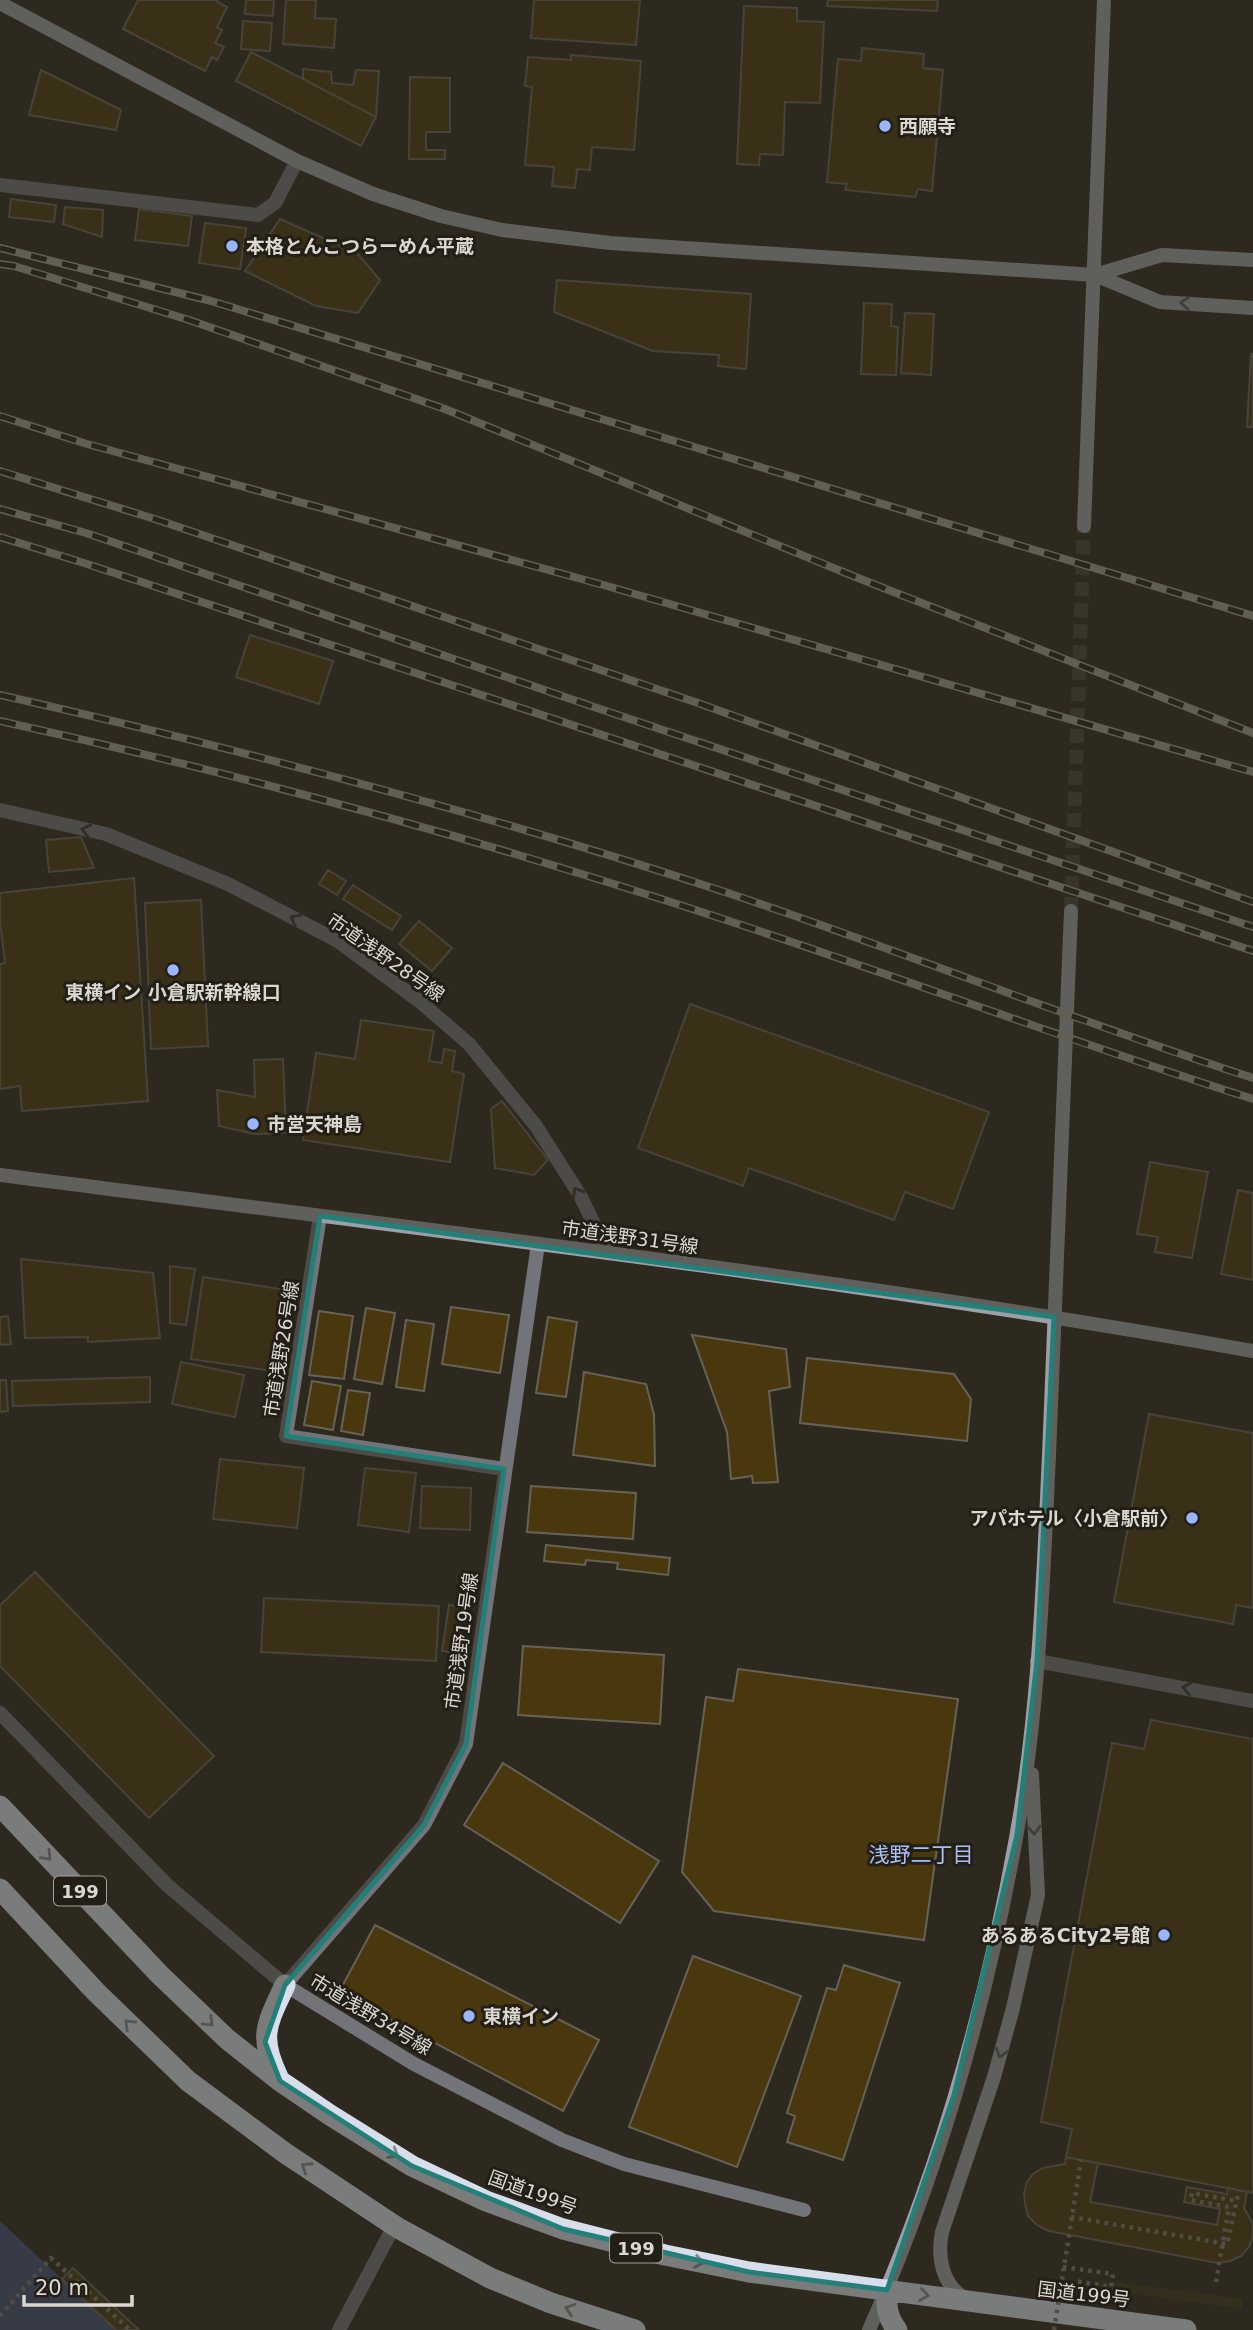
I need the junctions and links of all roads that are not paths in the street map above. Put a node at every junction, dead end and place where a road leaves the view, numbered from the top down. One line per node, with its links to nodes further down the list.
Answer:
1 (1104, 0): 6 (street)
2 (0, 3): 3 (street)
3 (297, 161): 4 (street); 6 (street)
4 (0, 185)
5 (1253, 260): 6 (street)
6 (1095, 275): 7 (street, one-way to 6); 8 (street)
7 (1253, 308)
8 (1084, 526)
9 (0, 810): 14 (street, 市道浅野28号線, one-way to 9)
10 (1071, 911): 15 (street)
11 (0, 1175): 12 (street, 市道浅野31号線)
12 (320, 1216): 13 (street, 市道浅野31号線); 17 (street, 市道浅野26号線)
13 (537, 1244): 14 (street, 市道浅野31号線); 17 (street, 市道浅野19号線)
14 (608, 1253): 15 (street, 市道浅野31号線)
15 (1054, 1317): 16 (street, 市道浅野31号線); 18 (street)
16 (1253, 1352)
17 (504, 1469): 24 (street, 市道浅野19号線)
18 (1037, 1661): 19 (street, one-way to 18); 21 (street)
19 (1253, 1700)
20 (0, 1713): 24 (street, 市道浅野34号線)
21 (1030, 1738): 28 (street); 29 (street, one-way to 29)
22 (0, 1807): 25 (highway, 国道199号 / 199, one-way to 25)
23 (0, 1889): 27 (highway, 199, one-way to 23)
24 (285, 1985): 25 (highway); 26 (street, 市道浅野34号線)
25 (280, 2081): 28 (highway, 国道199号 / 199, one-way to 28)
26 (804, 2210)
27 (394, 2226): 30 (street); 31 (highway, 199, one-way to 27)
28 (887, 2290): 29 (highway, 国道199号 / 199, one-way to 29); 32 (street); 33 (highway)
29 (974, 2302): 34 (highway, 国道199号 / 199)
30 (339, 2330)
31 (635, 2330)
32 (869, 2330)
33 (897, 2330)
34 (1186, 2330)

